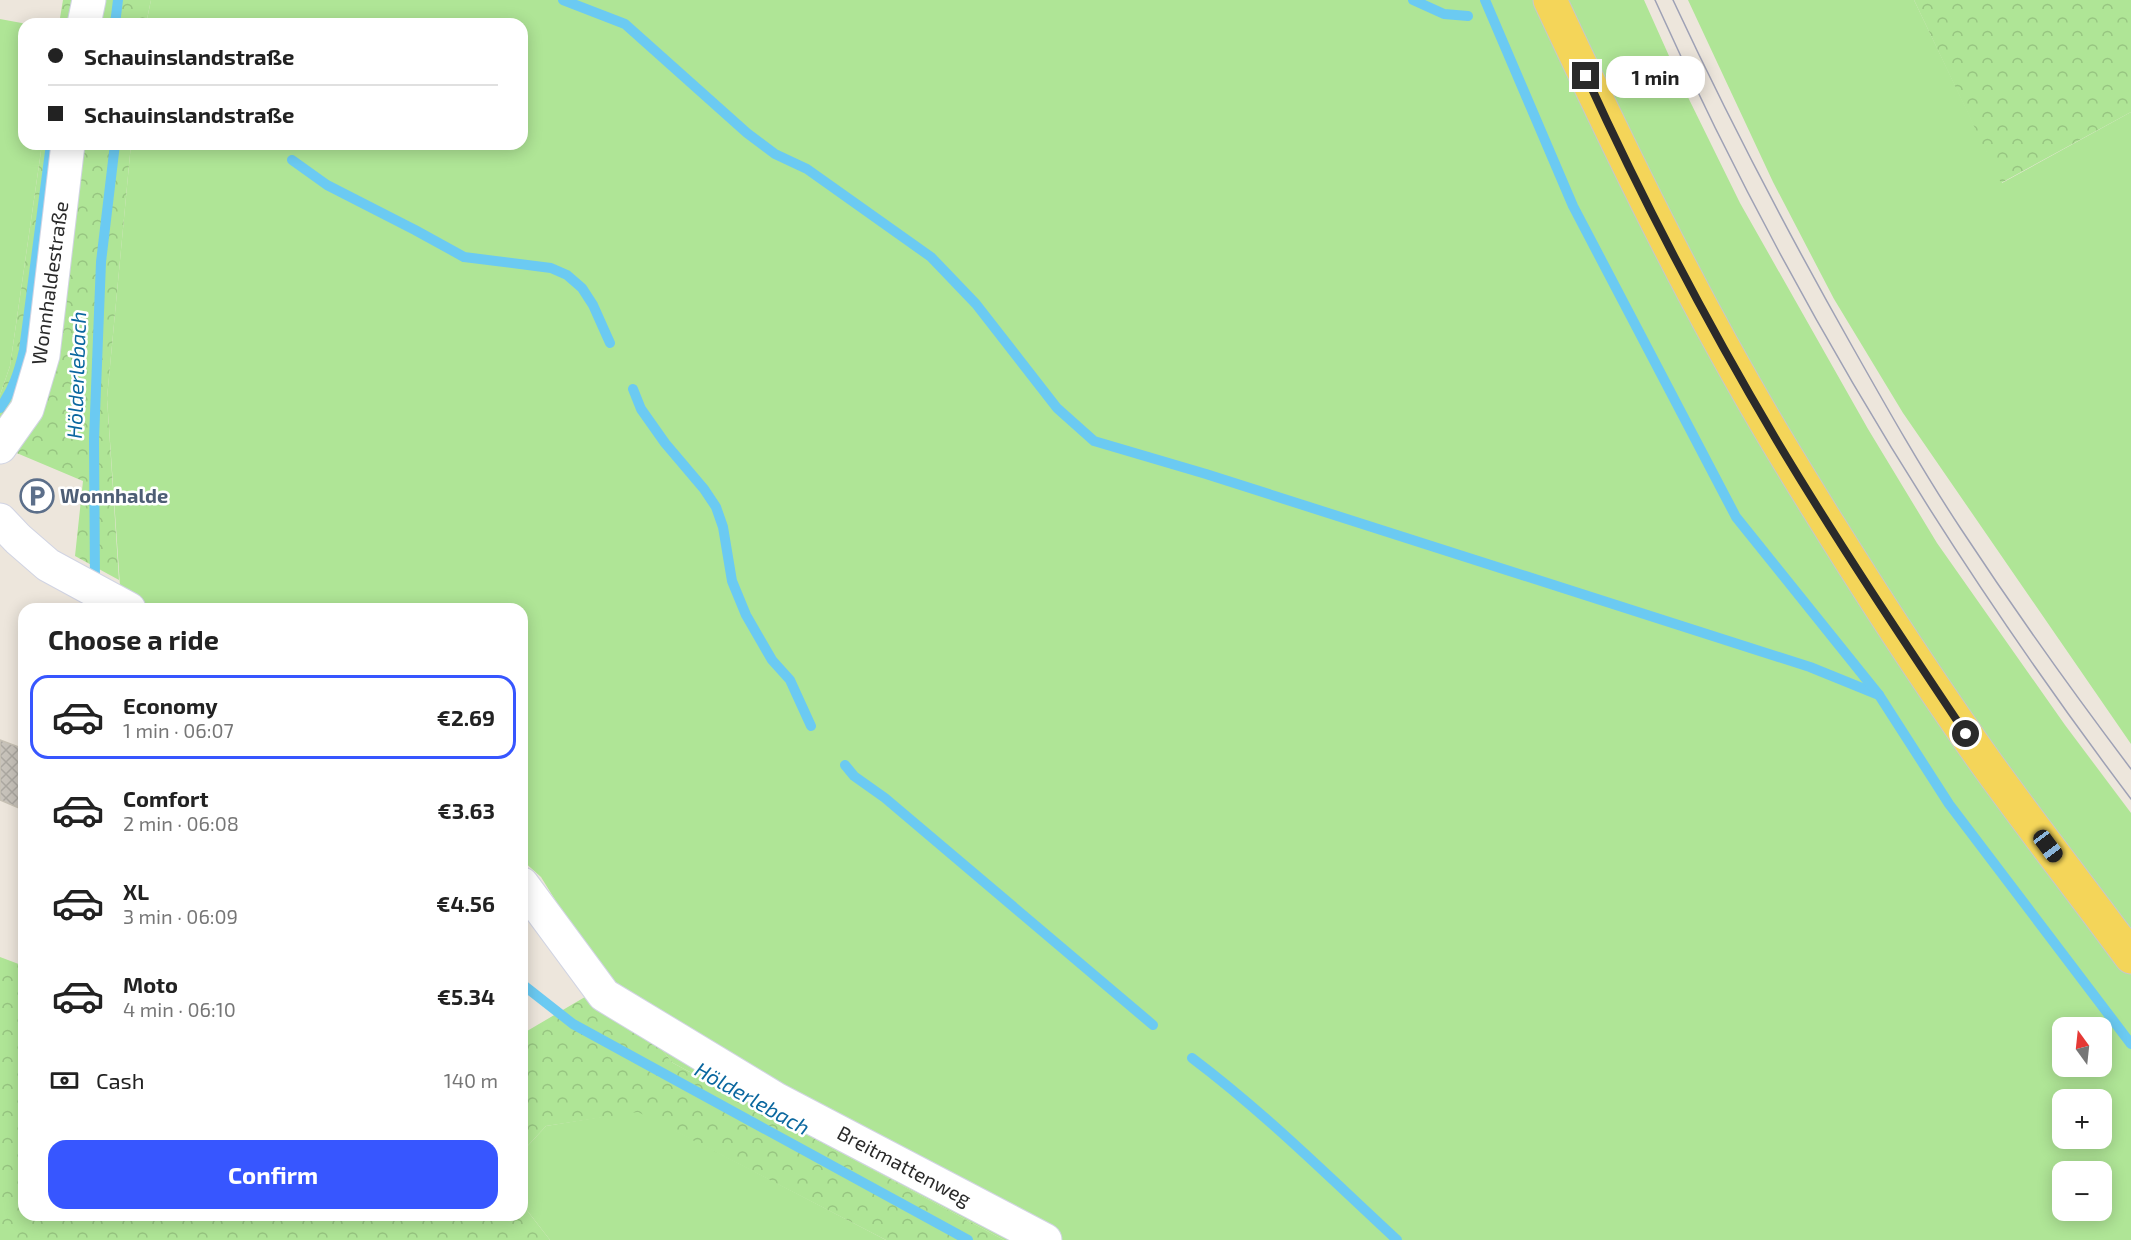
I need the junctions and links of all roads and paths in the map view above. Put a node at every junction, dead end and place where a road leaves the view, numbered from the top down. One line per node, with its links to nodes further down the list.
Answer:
1 (89, 0): 3 (street)
2 (1550, 0): 9 (main road)
3 (85, 18)
4 (67, 150): 5 (street, Wonnhaldestraße)
5 (0, 447)
6 (0, 520): 7 (street)
7 (118, 603)
8 (528, 892): 10 (street, Breitmattenweg)
9 (2131, 957)
10 (1045, 1240)

